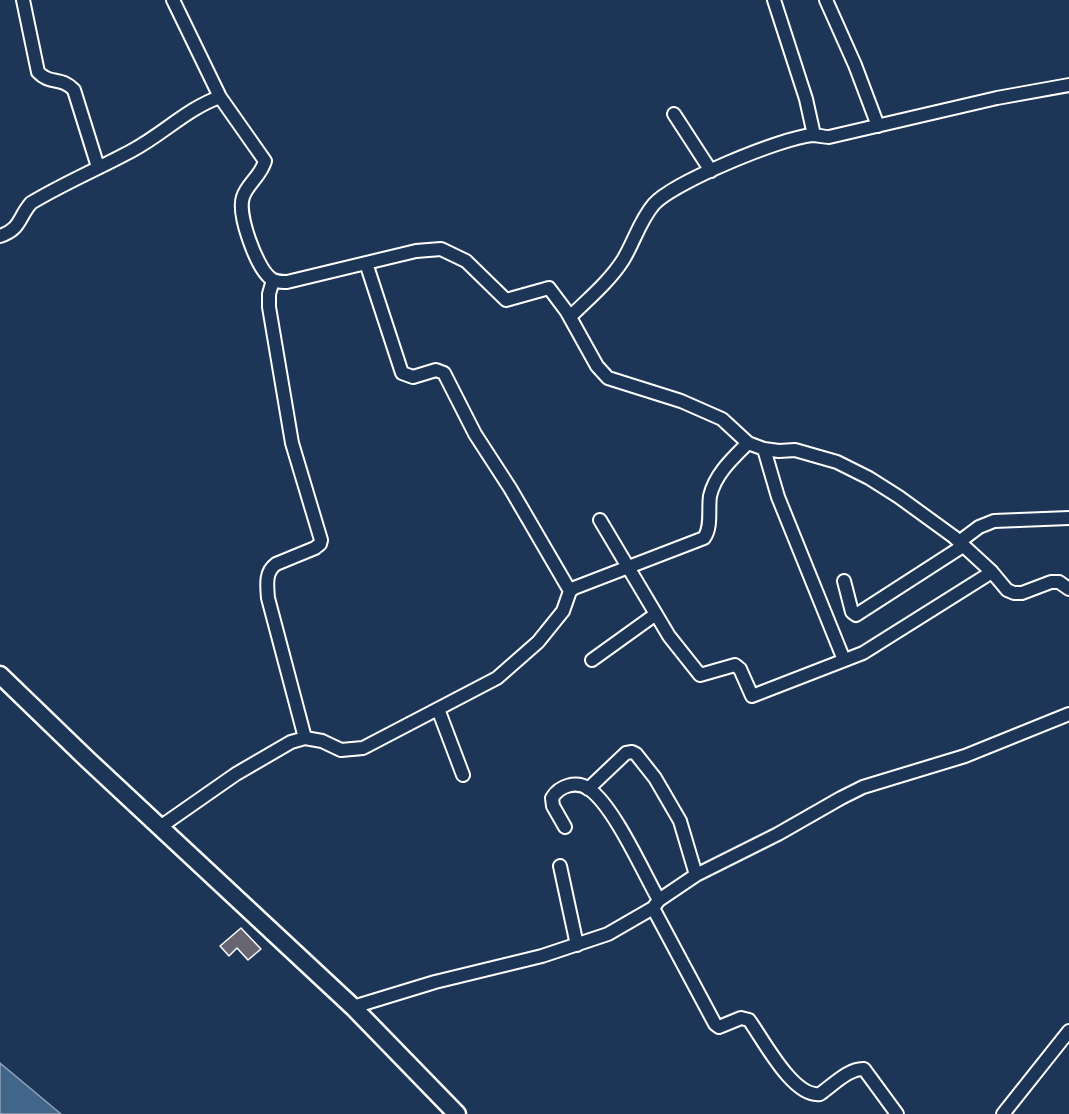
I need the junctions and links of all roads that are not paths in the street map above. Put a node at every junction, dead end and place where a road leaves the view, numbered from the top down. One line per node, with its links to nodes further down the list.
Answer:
1 (23, 0): 10 (street)
2 (173, 0): 6 (street)
3 (774, 0): 9 (street)
4 (826, 0): 8 (street)
5 (1069, 85): 8 (street)
6 (220, 97): 10 (street); 14 (street)
7 (674, 114): 11 (street)
8 (878, 126): 9 (street)
9 (814, 135): 11 (street)
10 (99, 167): 12 (street)
11 (711, 171): 15 (street)
12 (0, 236)
13 (366, 263): 14 (street); 15 (street); 25 (street)
14 (273, 280): 32 (street)
15 (570, 317): 16 (street)
16 (748, 443): 17 (street); 21 (street)
17 (764, 449): 20 (street); 28 (street)
18 (1069, 518): 20 (street)
19 (600, 520): 21 (street)
20 (961, 544): 22 (street); 23 (street)
21 (627, 567): 25 (street); 26 (street)
22 (992, 572): 24 (street); 28 (street)
23 (844, 581)
24 (1069, 589)
25 (570, 591): 30 (street)
26 (656, 614): 27 (street); 28 (street)
27 (592, 660)
28 (844, 660)
29 (0, 675): 36 (street)
30 (438, 709): 32 (street); 33 (street)
31 (1069, 714): 38 (street)
32 (305, 738): 36 (street)
33 (463, 775)
34 (588, 789): 35 (street); 38 (street); 39 (street)
35 (565, 827)
36 (160, 828): 41 (street)
37 (560, 866): 40 (street)
38 (696, 875): 39 (street)
39 (656, 904): 40 (street); 44 (street)
40 (577, 945): 41 (street)
41 (352, 1007): 43 (street)
42 (1069, 1031): 45 (street)
43 (457, 1114)
44 (897, 1114)
45 (1003, 1114)

